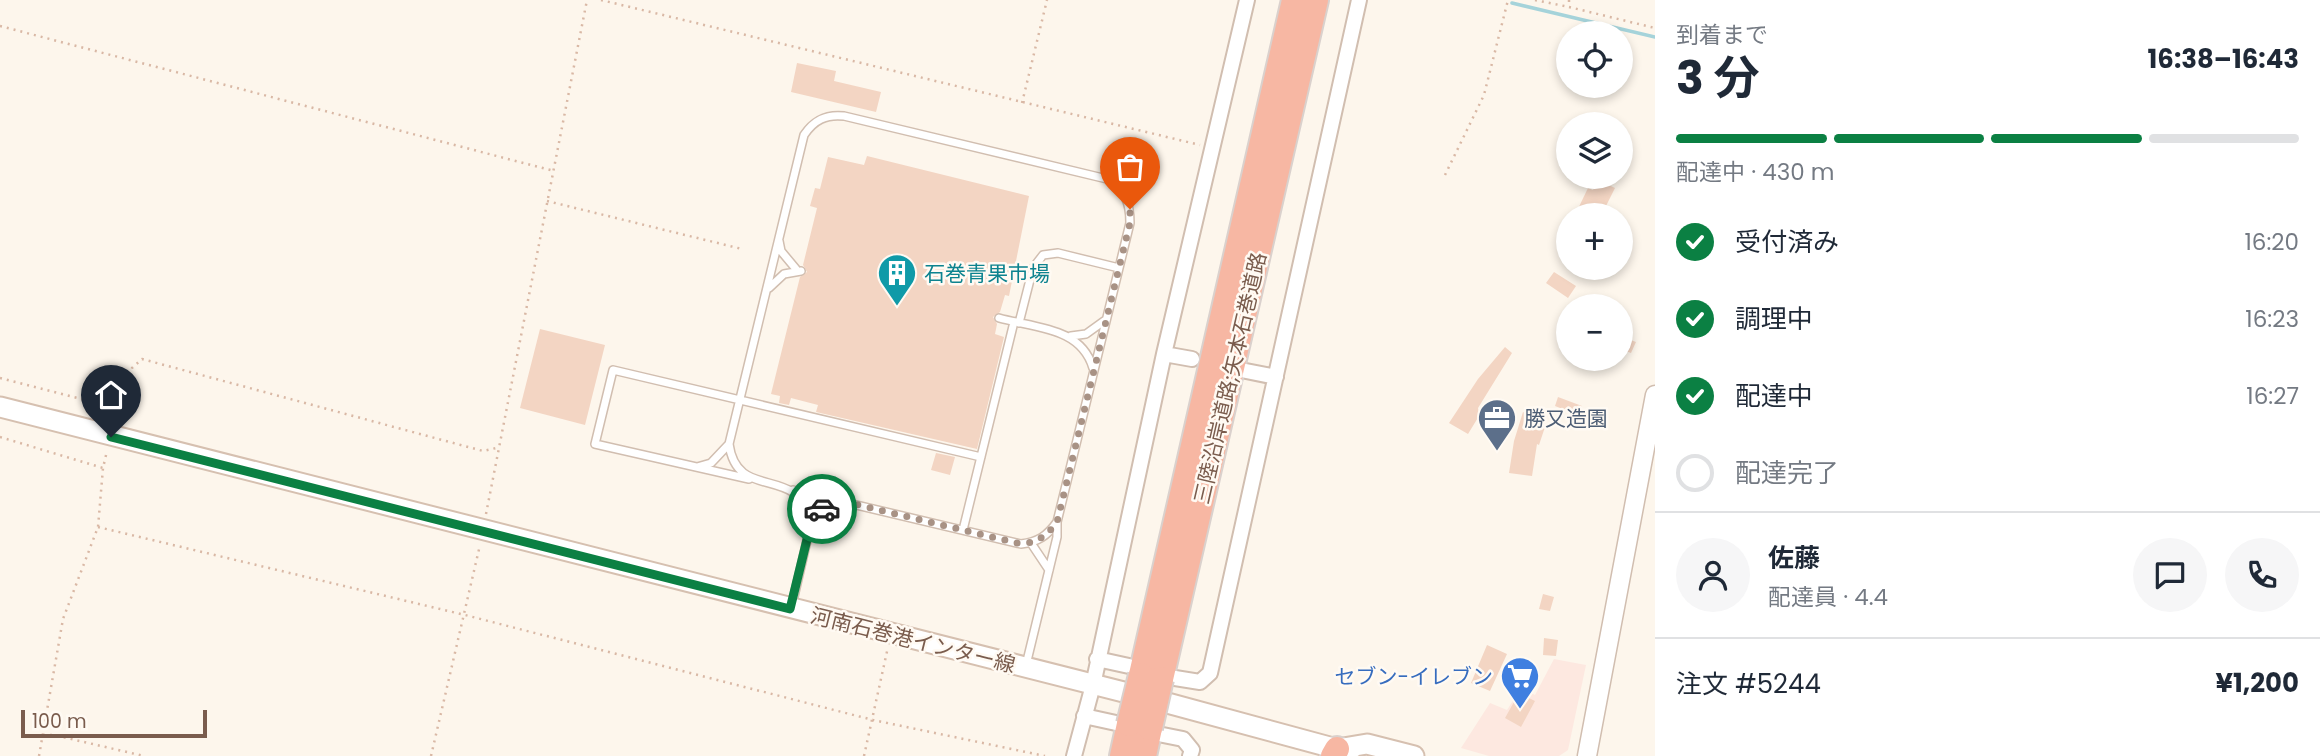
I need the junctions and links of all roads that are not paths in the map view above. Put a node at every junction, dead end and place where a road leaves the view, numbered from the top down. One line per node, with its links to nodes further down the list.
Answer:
1 (1247, 0): 12 (street)
2 (1294, 0): 34 (highway, 三陸沿岸道路;矢本石巻道路)
3 (1316, 0): 34 (highway, 三陸沿岸道路;矢本石巻道路)
4 (1359, 0): 16 (street)
5 (779, 239): 6 (lane); 7 (lane); 7 (lane)
6 (1119, 268): 8 (lane); 10 (lane)
7 (766, 291): 18 (lane)
8 (1107, 317): 11 (lane); 14 (lane)
9 (999, 318): 10 (lane)
10 (1016, 323): 11 (lane); 21 (lane)
11 (1071, 336): 14 (lane)
12 (1164, 354): 13 (street); 32 (street)
13 (1192, 359)
14 (1094, 370): 27 (lane)
15 (1246, 371): 16 (street)
16 (1276, 377): 34 (street)
17 (1655, 396): 44 (street)
18 (740, 400): 20 (lane); 21 (lane); 22 (lane)
19 (0, 407): 31 (main road, 河南石巻港インター線)
20 (729, 444): 22 (lane); 23 (lane)
21 (981, 457): 28 (lane)
22 (694, 468): 23 (lane)
23 (753, 480): 24 (lane)
24 (793, 490): 25 (lane); 26 (lane)
25 (842, 501): 26 (lane); 28 (lane)
26 (812, 519): 31 (lane)
27 (1057, 522): 29 (lane); 30 (lane)
28 (963, 530): 29 (lane)
29 (1031, 543): 30 (lane)
30 (1049, 570): 33 (lane)
31 (790, 609): 33 (main road, 河南石巻港インター線)
32 (1097, 659): 34 (street); 35 (street)
33 (1025, 668): 35 (main road, 河南石巻港インター線)
34 (1152, 674): 37 (highway, 三陸沿岸道路;矢本石巻道路, bridge)
35 (1093, 685): 36 (street); 38 (main road, 河南石巻港インター線)
36 (1084, 716): 37 (street); 39 (street)
37 (1140, 727): 40 (highway, 三陸沿岸道路;矢本石巻道路); 41 (highway, 三陸沿岸道路;矢本石巻道路); 42 (street)
38 (1339, 754): 43 (main road)
39 (1074, 756)
40 (1122, 756)
41 (1144, 756)
42 (1191, 756)
43 (1414, 756)
44 (1587, 756)

